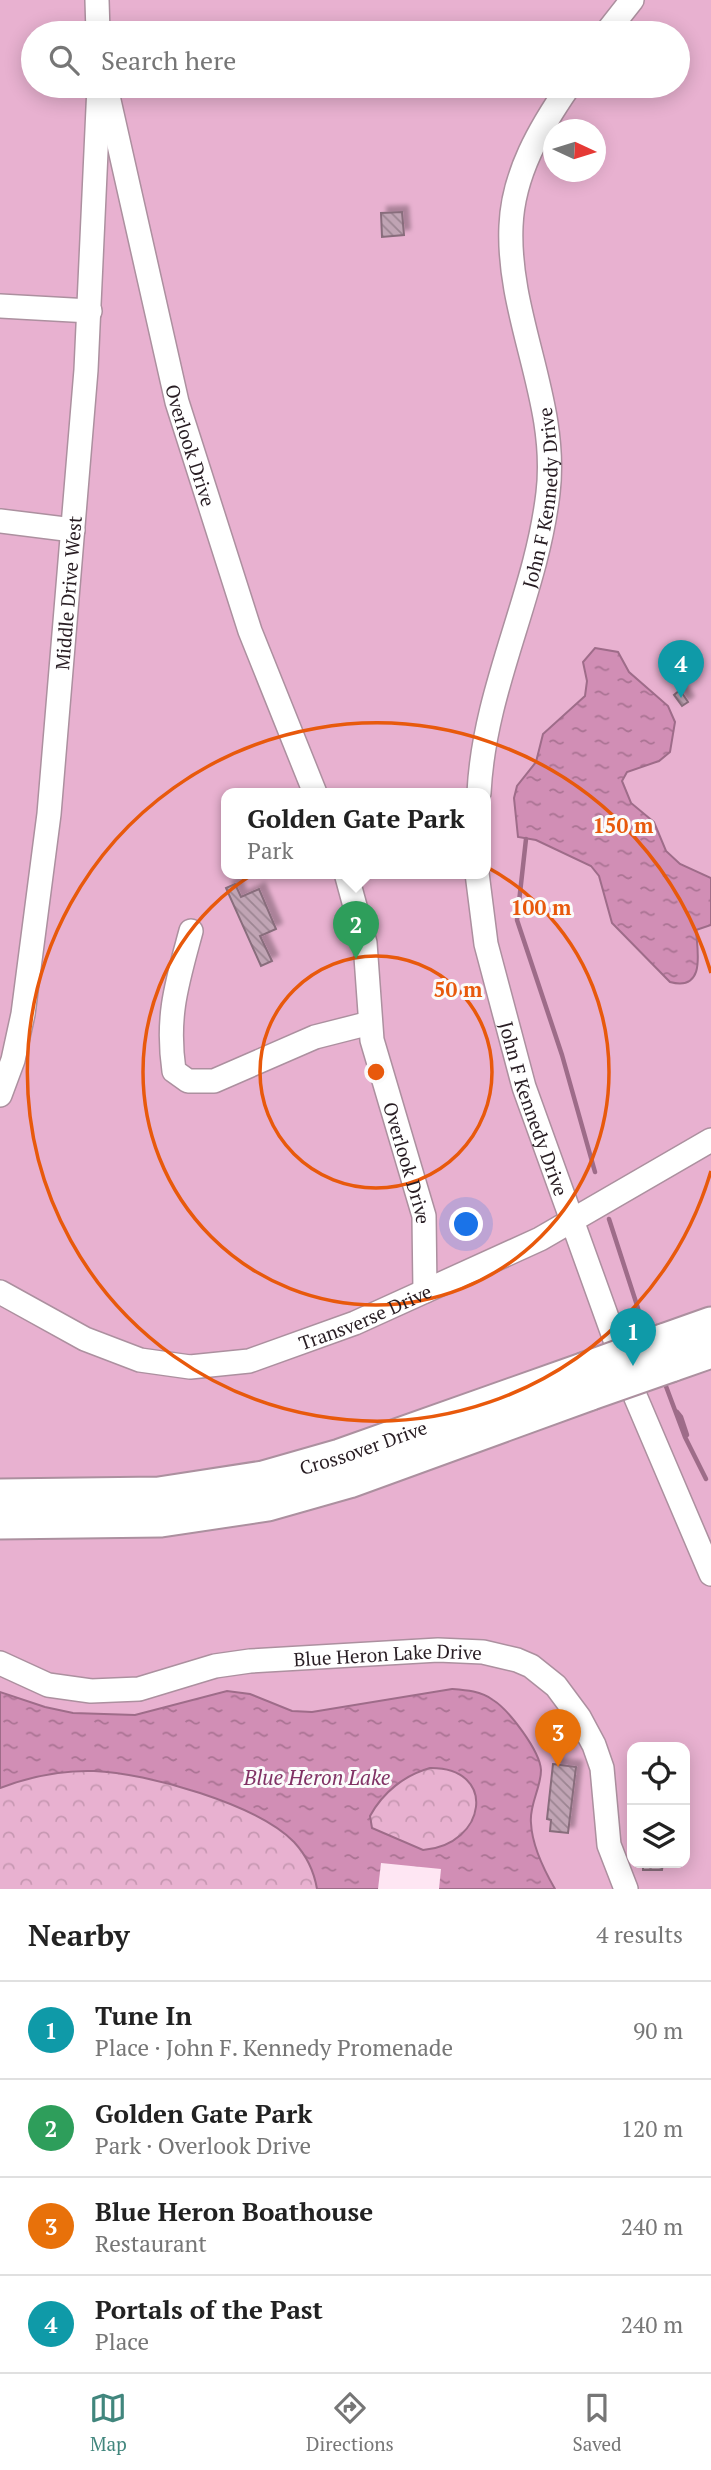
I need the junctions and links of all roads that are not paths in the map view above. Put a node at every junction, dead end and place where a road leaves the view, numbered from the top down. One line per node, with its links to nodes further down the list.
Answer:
1 (97, 0): 3 (street)
2 (632, 0): 4 (street)
3 (98, 21)
4 (615, 21)
5 (99, 98): 9 (street, Middle Drive West)
6 (108, 98): 12 (street, Overlook Drive)
7 (562, 98): 13 (street, John F Kennedy Drive)
8 (0, 306): 9 (street)
9 (90, 311): 11 (street, Middle Drive West)
10 (0, 521): 11 (street)
11 (73, 530): 18 (street, Middle Drive West)
12 (312, 788)
13 (480, 788)
14 (348, 879): 17 (street, Overlook Drive)
15 (478, 879): 20 (street, John F Kennedy Drive)
16 (191, 931): 17 (street)
17 (370, 1023): 21 (street, Overlook Drive)
18 (0, 1095)
19 (711, 1139): 20 (street, Transverse Drive)
20 (572, 1221): 21 (street, Transverse Drive); 29 (street, John F Kennedy Drive)
21 (425, 1291): 22 (street, Transverse Drive)
22 (0, 1292)
23 (711, 1324): 25 (highway, Crossover Drive)
24 (711, 1351): 25 (highway, Crossover Drive)
25 (667, 1353): 26 (highway, Crossover Drive, bridge)
26 (587, 1381): 27 (highway, Crossover Drive); 28 (highway, Crossover Drive)
27 (0, 1496)
28 (0, 1522)
29 (711, 1574)
30 (0, 1663): 31 (street, Blue Heron Lake Drive)
31 (626, 1889)

